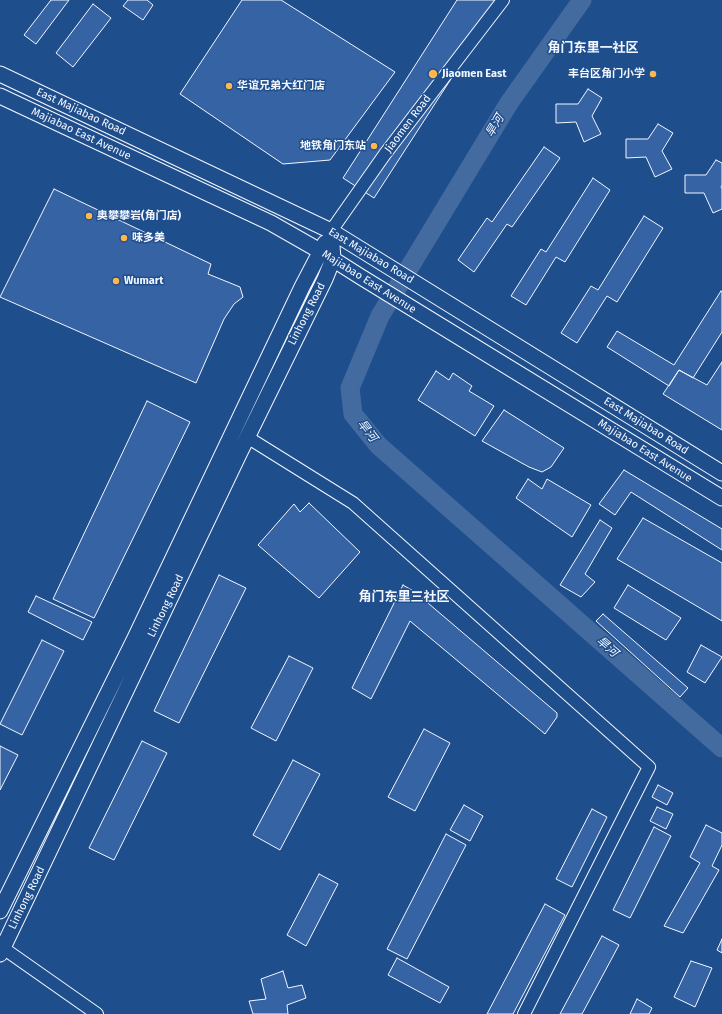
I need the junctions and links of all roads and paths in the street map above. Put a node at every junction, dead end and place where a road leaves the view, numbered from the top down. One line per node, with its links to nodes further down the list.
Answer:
1 (503, 0): 4 (street, Jiaomen Road)
2 (0, 74): 4 (main road, East Majiabao Road)
3 (0, 96): 5 (main road, Majiabao East Avenue)
4 (331, 231): 5 (main road); 7 (main road, East Majiabao Road)
5 (326, 255): 6 (main road, Linhong Road); 8 (main road, Majiabao East Avenue); 9 (main road, Linhong Road)
6 (247, 437): 10 (main road, Linhong Road); 12 (street)
7 (722, 473)
8 (720, 494)
9 (0, 909)
10 (1, 951): 11 (street)
11 (98, 1014)
12 (524, 1014)

